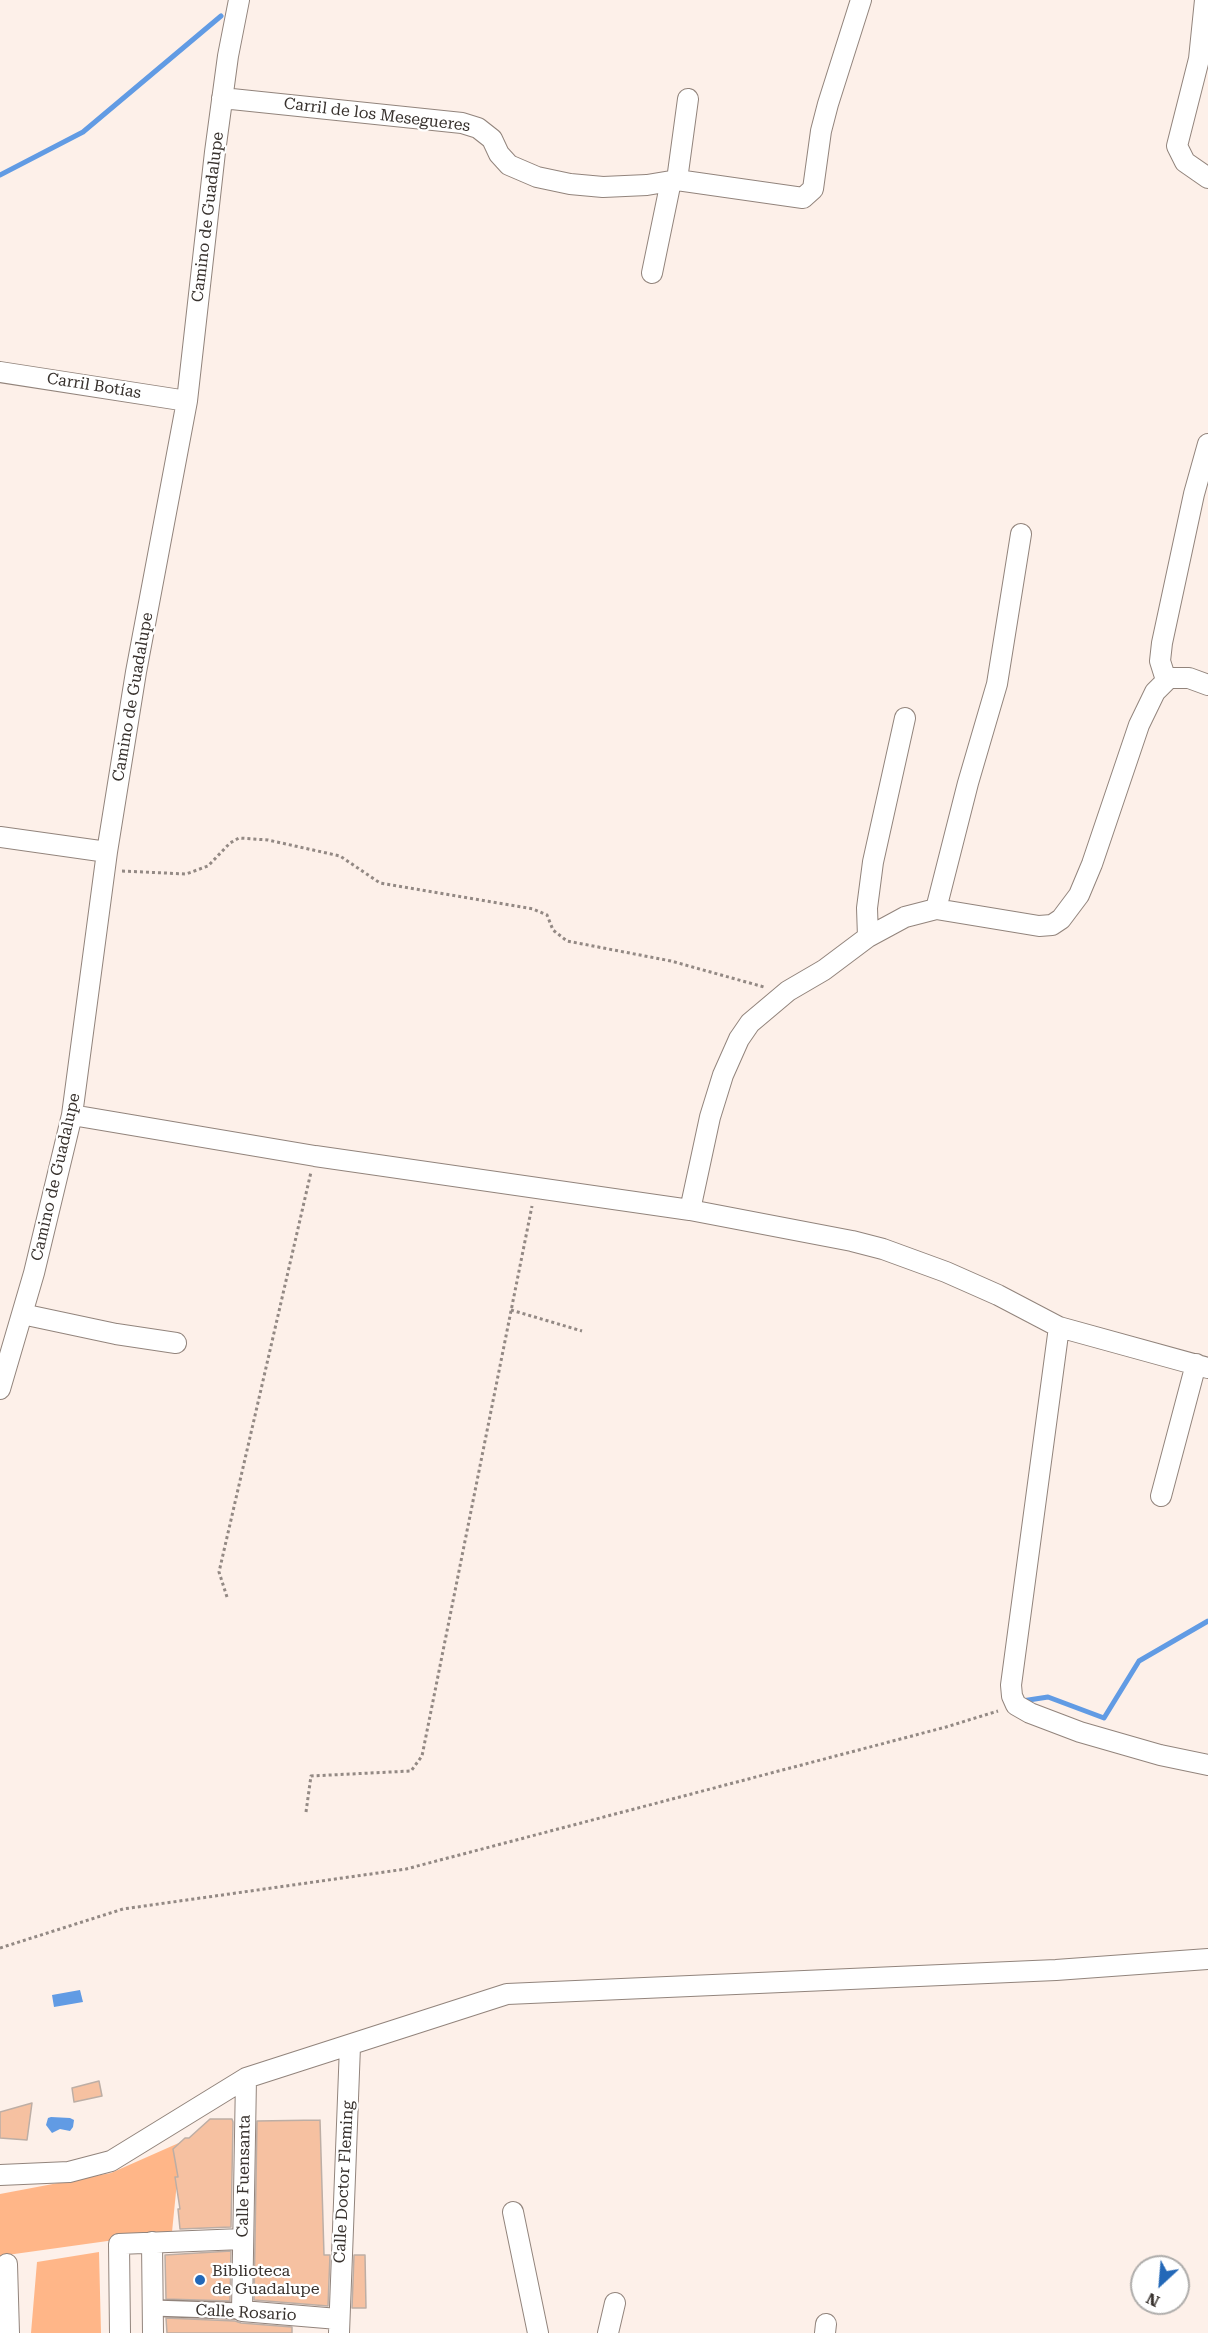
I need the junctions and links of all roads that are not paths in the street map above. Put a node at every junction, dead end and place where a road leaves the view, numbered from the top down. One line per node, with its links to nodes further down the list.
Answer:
1 (239, 0): 4 (street, Camino de Guadalupe)
2 (861, 0): 7 (street, Carril de los Mesegueres)
3 (1205, 0): 6 (street)
4 (222, 98): 7 (street, Carril de los Mesegueres); 10 (street, Camino de Guadalupe)
5 (688, 99): 7 (street)
6 (1208, 178)
7 (674, 180): 8 (street)
8 (652, 273)
9 (0, 372): 10 (street, Carril Botías)
10 (187, 400): 17 (street, Camino de Guadalupe)
11 (1208, 444): 13 (street)
12 (1021, 534): 18 (street)
13 (1166, 680): 14 (street); 18 (street)
14 (1208, 685)
15 (905, 718): 19 (street)
16 (0, 837): 17 (street)
17 (106, 861): 20 (street, Camino de Guadalupe)
18 (936, 909): 19 (street)
19 (868, 937): 21 (street)
20 (72, 1115): 21 (street); 22 (street, Camino de Guadalupe)
21 (690, 1210): 23 (street)
22 (22, 1314): 24 (street); 26 (street, Camino de Guadalupe)
23 (1059, 1327): 25 (street); 28 (street)
24 (176, 1342)
25 (1202, 1366): 27 (street)
26 (0, 1389)
27 (1161, 1496)
28 (1208, 1765)
29 (1208, 1959): 30 (street)
30 (350, 2046): 31 (street); 40 (street, Calle Doctor Fleming)
31 (246, 2078): 32 (street); 34 (street, Calle Fuensanta)
32 (0, 2175)
33 (513, 2212): 44 (street)
34 (242, 2239): 35 (street); 39 (street, Calle Fuensanta)
35 (152, 2242): 38 (street); 42 (street)
36 (6, 2264): 41 (street)
37 (615, 2303): 45 (street)
38 (153, 2308): 39 (street, Calle Rosario); 43 (street)
39 (242, 2311): 40 (street, Calle Rosario)
40 (338, 2326)
41 (9, 2333)
42 (120, 2333)
43 (153, 2333)
44 (538, 2333)
45 (608, 2333)

